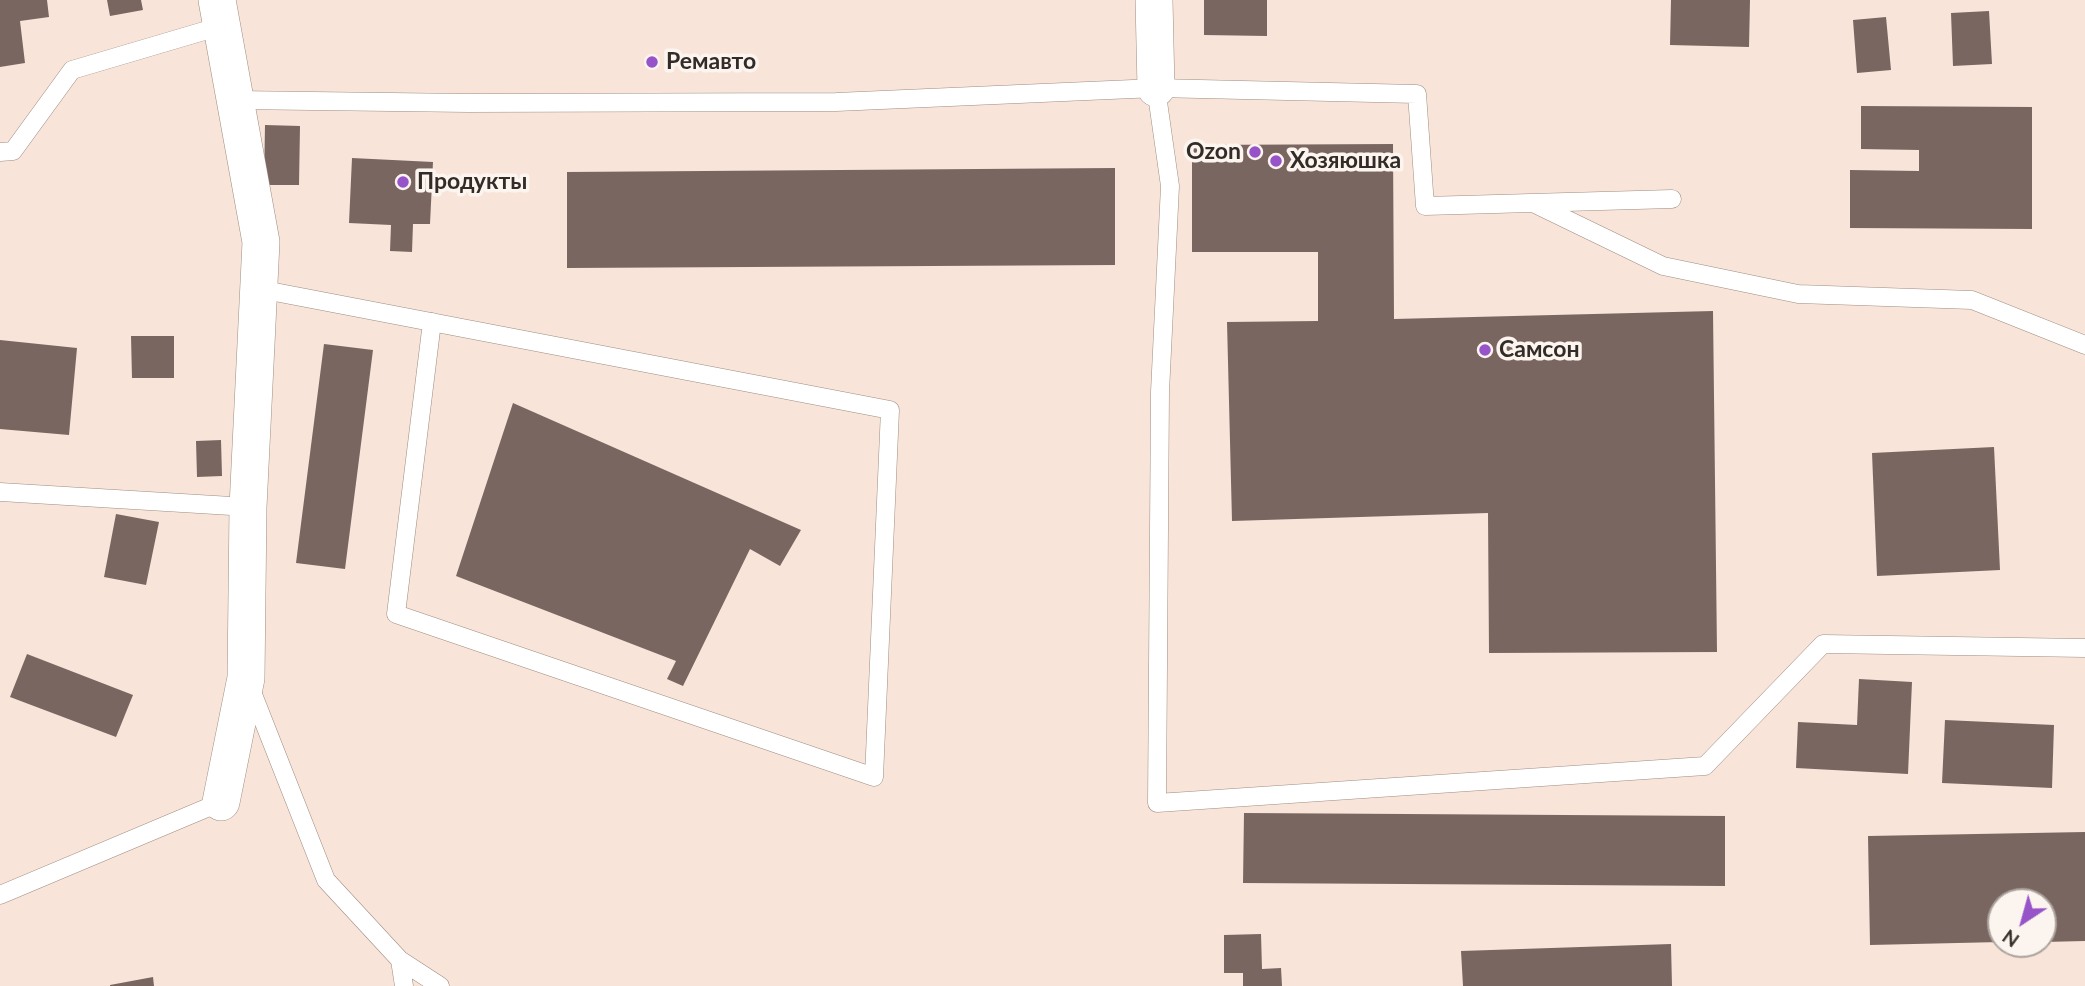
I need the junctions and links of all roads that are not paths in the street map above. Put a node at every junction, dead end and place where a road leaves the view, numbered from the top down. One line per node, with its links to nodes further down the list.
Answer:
1 (1154, 0): 3 (street)
2 (219, 13): 4 (street); 5 (lane)
3 (1156, 88): 4 (lane); 7 (lane); 13 (lane)
4 (235, 100): 8 (street)
5 (0, 152)
6 (1672, 199): 7 (lane)
7 (1532, 203): 10 (lane)
8 (259, 289): 9 (lane); 12 (street)
9 (432, 322): 9 (lane)
10 (2085, 345)
11 (0, 492): 12 (lane)
12 (248, 507): 14 (street)
13 (2085, 648)
14 (246, 678): 15 (street); 17 (lane)
15 (220, 802): 16 (lane)
16 (0, 895)
17 (400, 960): 18 (lane); 19 (lane)
18 (404, 986)
19 (440, 986)

